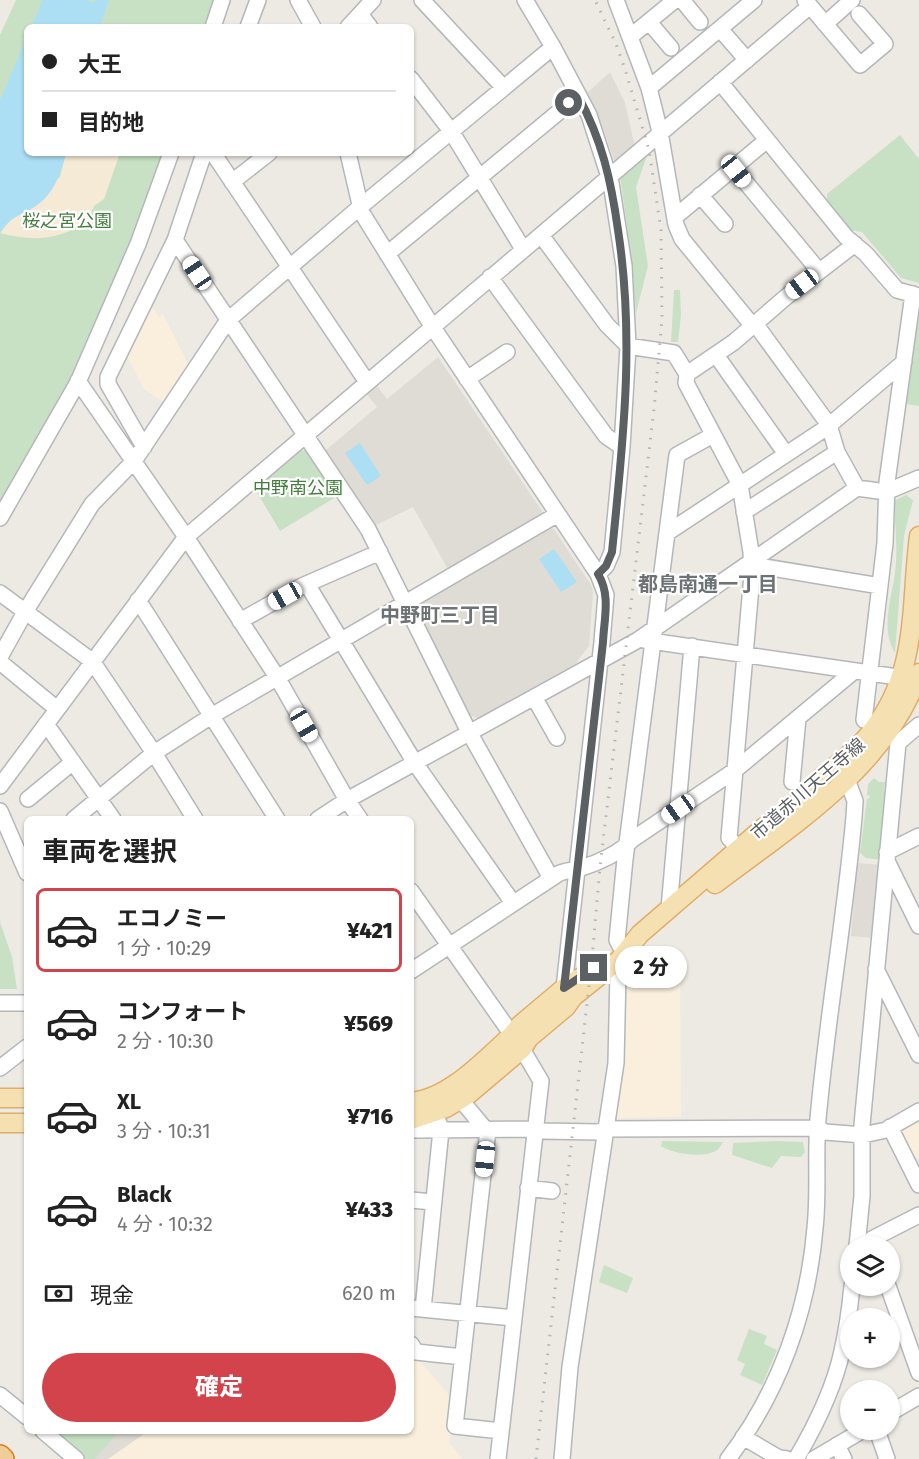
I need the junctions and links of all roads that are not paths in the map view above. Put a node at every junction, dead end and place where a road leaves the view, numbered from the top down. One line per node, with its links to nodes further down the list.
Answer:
1 (222, 0): 16 (street)
2 (258, 0): 17 (street)
3 (298, 0): 18 (street)
4 (373, 0): 13 (street)
5 (422, 0): 29 (street)
6 (525, 0): 24 (street)
7 (616, 0): 23 (street)
8 (675, 0): 14 (street)
9 (682, 0): 15 (street)
10 (754, 0): 22 (street)
11 (813, 2): 21 (street); 26 (street)
12 (856, 7): 21 (street); 21 (street)
13 (360, 14): 19 (street); 20 (street)
14 (649, 22): 23 (street); 25 (street)
15 (700, 22)
16 (214, 24)
17 (249, 24)
18 (311, 24)
19 (351, 24)
20 (368, 24)
21 (825, 24)
22 (720, 28): 26 (street); 30 (street)
23 (630, 37): 30 (street)
24 (553, 47): 29 (street); 31 (street)
25 (671, 48)
26 (747, 60): 27 (street)
27 (720, 82): 33 (street); 34 (street)
28 (414, 84): 32 (street)
29 (504, 88): 32 (street)
30 (649, 88): 33 (street)
31 (578, 96): 41 (street); 42 (street)
32 (451, 131): 42 (street); 45 (street)
33 (660, 132): 41 (street); 46 (street)
34 (767, 140): 40 (street); 50 (street)
35 (170, 156): 66 (street)
36 (203, 156): 49 (street)
37 (215, 156): 43 (street)
38 (265, 156): 43 (street)
39 (349, 156): 45 (street)
40 (734, 167): 44 (street); 54 (street)
41 (610, 176): 48 (street); 60 (street)
42 (479, 177): 51 (street); 52 (street)
43 (232, 182): 53 (street)
44 (700, 195): 46 (street); 47 (street)
45 (360, 207): 52 (street); 53 (street)
46 (675, 217): 58 (street)
47 (725, 224)
48 (541, 235): 51 (street); 60 (street)
49 (175, 240): 57 (street); 71 (street)
50 (855, 244): 54 (street); 56 (street)
51 (523, 249): 55 (street)
52 (387, 254): 59 (street)
53 (290, 267): 57 (street); 67 (street)
54 (819, 271): 58 (street)
55 (490, 277): 59 (street); 72 (street)
56 (916, 295): 63 (street)
57 (228, 320): 69 (street); 71 (street)
58 (752, 325): 62 (street); 68 (street)
59 (432, 326): 65 (street); 67 (street)
60 (628, 346): 64 (street); 72 (street)
61 (507, 352): 65 (street)
62 (716, 355): 64 (street); 74 (street)
63 (904, 362): 68 (street); 79 (street)
64 (687, 374): 70 (street)
65 (467, 379): 81 (street)
66 (78, 381): 75 (street); 82 (street)
67 (367, 382): 69 (street)
68 (829, 425): 73 (street); 74 (street)
69 (306, 434): 85 (street); 86 (street)
70 (713, 435): 77 (street); 83 (street)
71 (144, 447): 75 (street)
72 (622, 447): 88 (street)
73 (837, 452): 78 (street); 80 (street)
74 (786, 454): 77 (street)
75 (134, 462): 85 (street); 94 (street)
76 (919, 478): 79 (street)
77 (740, 485): 80 (street); 83 (street)
78 (857, 488): 79 (street); 87 (street)
79 (886, 492): 90 (street)
80 (744, 512): 87 (street)
81 (558, 514): 88 (street); 93 (street)
82 (0, 518)
83 (667, 533): 96 (street)
84 (919, 536): 106 (main road, 市道赤川天王寺線)
85 (186, 537): 92 (street); 95 (street)
86 (380, 552): 89 (street); 93 (street)
87 (752, 562): 90 (street); 96 (street); 99 (street)
88 (598, 574): 101 (street)
89 (307, 584): 95 (street); 97 (street)
90 (880, 586): 104 (street)
91 (0, 593): 94 (street)
92 (138, 600): 102 (street); 109 (street)
93 (405, 604): 97 (street); 114 (street)
94 (26, 612): 100 (street); 102 (street)
95 (240, 621): 105 (street)
96 (649, 636): 98 (street); 101 (street); 137 (street)
97 (341, 641): 105 (street); 119 (street)
98 (692, 646): 99 (street); 128 (street)
99 (745, 655): 104 (street); 120 (street)
100 (0, 657)
101 (600, 660): 107 (street); 141 (street)
102 (92, 661): 108 (street); 116 (street)
103 (0, 662): 108 (street)
104 (861, 672): 106 (street); 110 (street); 111 (street)
105 (277, 677): 109 (street); 127 (street)
106 (914, 678): 117 (main road, 市道赤川天王寺線); 123 (main road, 市道赤川天王寺線)
107 (534, 697): 114 (street); 115 (street)
108 (57, 709): 112 (street)
109 (213, 715): 116 (street); 133 (street)
110 (798, 718): 120 (street); 121 (street)
111 (864, 720)
112 (46, 724): 118 (street); 124 (street)
113 (919, 725): 139 (street)
114 (469, 732): 119 (street); 142 (street)
115 (557, 738)
116 (154, 753): 126 (street); 132 (street)
117 (846, 757): 122 (main road, 市道赤川天王寺線); 123 (street)
118 (73, 762): 125 (street); 126 (street)
119 (415, 763): 127 (street); 144 (street)
120 (734, 771): 128 (street); 138 (street)
121 (792, 782)
122 (816, 785): 123 (street); 138 (main road, 市道赤川天王寺線)
123 (847, 785): 147 (main road, 市道赤川天王寺線); 168 (street)
124 (0, 786)
125 (28, 799)
126 (99, 799): 130 (street); 131 (street)
127 (347, 800): 134 (street); 135 (street)
128 (678, 809): 137 (street); 145 (street)
129 (0, 812): 140 (street)
130 (78, 816)
131 (111, 816)
132 (193, 816)
133 (275, 816)
134 (323, 816)
135 (358, 816)
136 (919, 836): 139 (street)
137 (627, 845): 141 (street); 149 (street)
138 (739, 849): 145 (main road, 市道赤川天王寺線)
139 (887, 857): 146 (street); 151 (street)
140 (24, 862)
141 (578, 870): 142 (street); 152 (street)
142 (551, 878): 144 (street)
143 (414, 895): 148 (street)
144 (513, 903): 148 (street)
145 (669, 909): 147 (main road, 市道赤川天王寺線)
146 (919, 926)
147 (640, 941): 149 (main road); 149 (main road)
148 (449, 945): 150 (street); 155 (street)
149 (619, 959): 152 (main road); 155 (main road); 171 (street)
150 (414, 969)
151 (876, 969): 157 (street); 175 (street)
152 (564, 988): 155 (main road)
153 (0, 1003): 154 (street)
154 (24, 1003)
155 (521, 1040): 161 (main road); 163 (main road); 170 (street)
156 (24, 1049): 158 (street)
157 (919, 1055)
158 (0, 1068)
159 (0, 1098): 160 (main road)
160 (24, 1098)
161 (461, 1100): 163 (main road); 174 (street)
162 (414, 1102): 163 (main road)
163 (434, 1105): 165 (main road); 173 (street)
164 (919, 1111): 169 (street)
165 (414, 1118)
166 (0, 1123): 167 (main road)
167 (24, 1123)
168 (818, 1128): 171 (street); 175 (street); 200 (street)
169 (888, 1128): 175 (street); 176 (street)
170 (536, 1129): 171 (street); 174 (street); 177 (street)
171 (605, 1129): 208 (street)
172 (414, 1130): 173 (street)
173 (441, 1130): 174 (street); 180 (street)
174 (487, 1130): 189 (street)
175 (863, 1135): 181 (street)
176 (919, 1185)
177 (528, 1188): 178 (street); 190 (street)
178 (552, 1191)
179 (414, 1200): 180 (street)
180 (433, 1202): 188 (street)
181 (861, 1206): 183 (street); 184 (street)
182 (919, 1215): 185 (street)
183 (858, 1236)
184 (872, 1236)
185 (885, 1236)
186 (850, 1296): 211 (street)
187 (892, 1296): 193 (street)
188 (417, 1308): 189 (street)
189 (467, 1313): 190 (street); 192 (street)
190 (514, 1318): 198 (street)
191 (414, 1349): 192 (street)
192 (463, 1357): 198 (street)
193 (919, 1373)
194 (0, 1395): 197 (street)
195 (919, 1396): 196 (street)
196 (900, 1407)
197 (24, 1415)
198 (501, 1431): 207 (street)
199 (46, 1434): 205 (street)
200 (743, 1437): 209 (street); 210 (street)
201 (853, 1440): 203 (street)
202 (880, 1440): 213 (street)
203 (841, 1452): 212 (street)
204 (0, 1456): 206 (highway)
205 (74, 1458)
206 (3, 1459)
207 (498, 1459)
208 (562, 1459)
209 (728, 1459)
210 (787, 1459)
211 (796, 1459)
212 (814, 1459)
213 (887, 1459)

